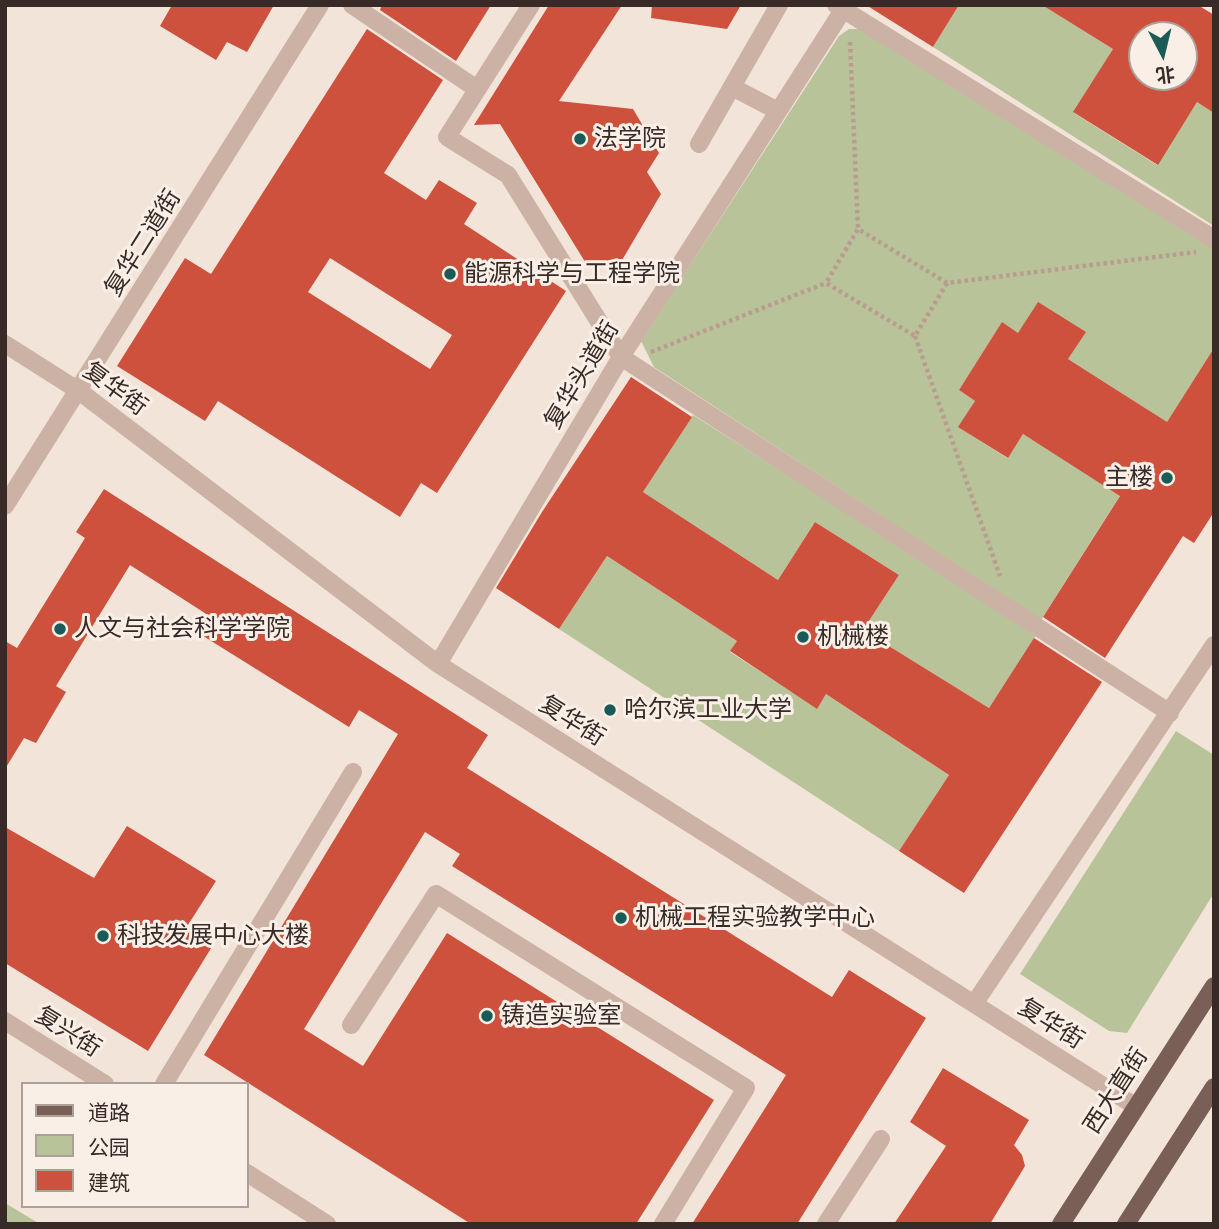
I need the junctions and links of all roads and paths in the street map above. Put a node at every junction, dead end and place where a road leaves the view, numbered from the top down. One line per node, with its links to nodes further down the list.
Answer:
1 (320, 5): 17 (street, 复华二道街)
2 (352, 5): 7 (street)
3 (531, 5): 7 (street)
4 (779, 5): 6 (street)
5 (841, 7): 8 (street, 复华头道街); 10 (path); 11 (street)
6 (732, 87): 8 (street); 9 (street)
7 (477, 89): 16 (street)
8 (778, 111): 16 (street, 复华头道街)
9 (699, 144)
10 (858, 229): 12 (path); 13 (path)
11 (1207, 246): 12 (path)
12 (947, 283): 14 (path)
13 (826, 284): 14 (path); 16 (path)
14 (915, 336): 19 (path)
15 (5, 344): 17 (street, 复华街)
16 (621, 357): 19 (street); 21 (street, 复华头道街)
17 (79, 391): 18 (street, 复华二道街); 21 (street, 复华街)
18 (5, 506)
19 (1012, 609): 22 (street)
20 (1214, 645): 22 (street)
21 (438, 664): 25 (street, 复华街)
22 (1170, 713): 25 (street)
23 (353, 772): 29 (street)
24 (1214, 986): 31 (main road, 西大直街)
25 (974, 1004): 31 (street, 复华街)
26 (5, 1021): 28 (street, 复兴街)
27 (351, 1025): 35 (street)
28 (102, 1082)
29 (165, 1082)
30 (1214, 1087): 38 (main road)
31 (1135, 1107): 37 (main road, 西大直街)
32 (881, 1139): 36 (street)
33 (248, 1174): 34 (street)
34 (327, 1224)
35 (663, 1224)
36 (826, 1224)
37 (1062, 1224)
38 (1126, 1224)

